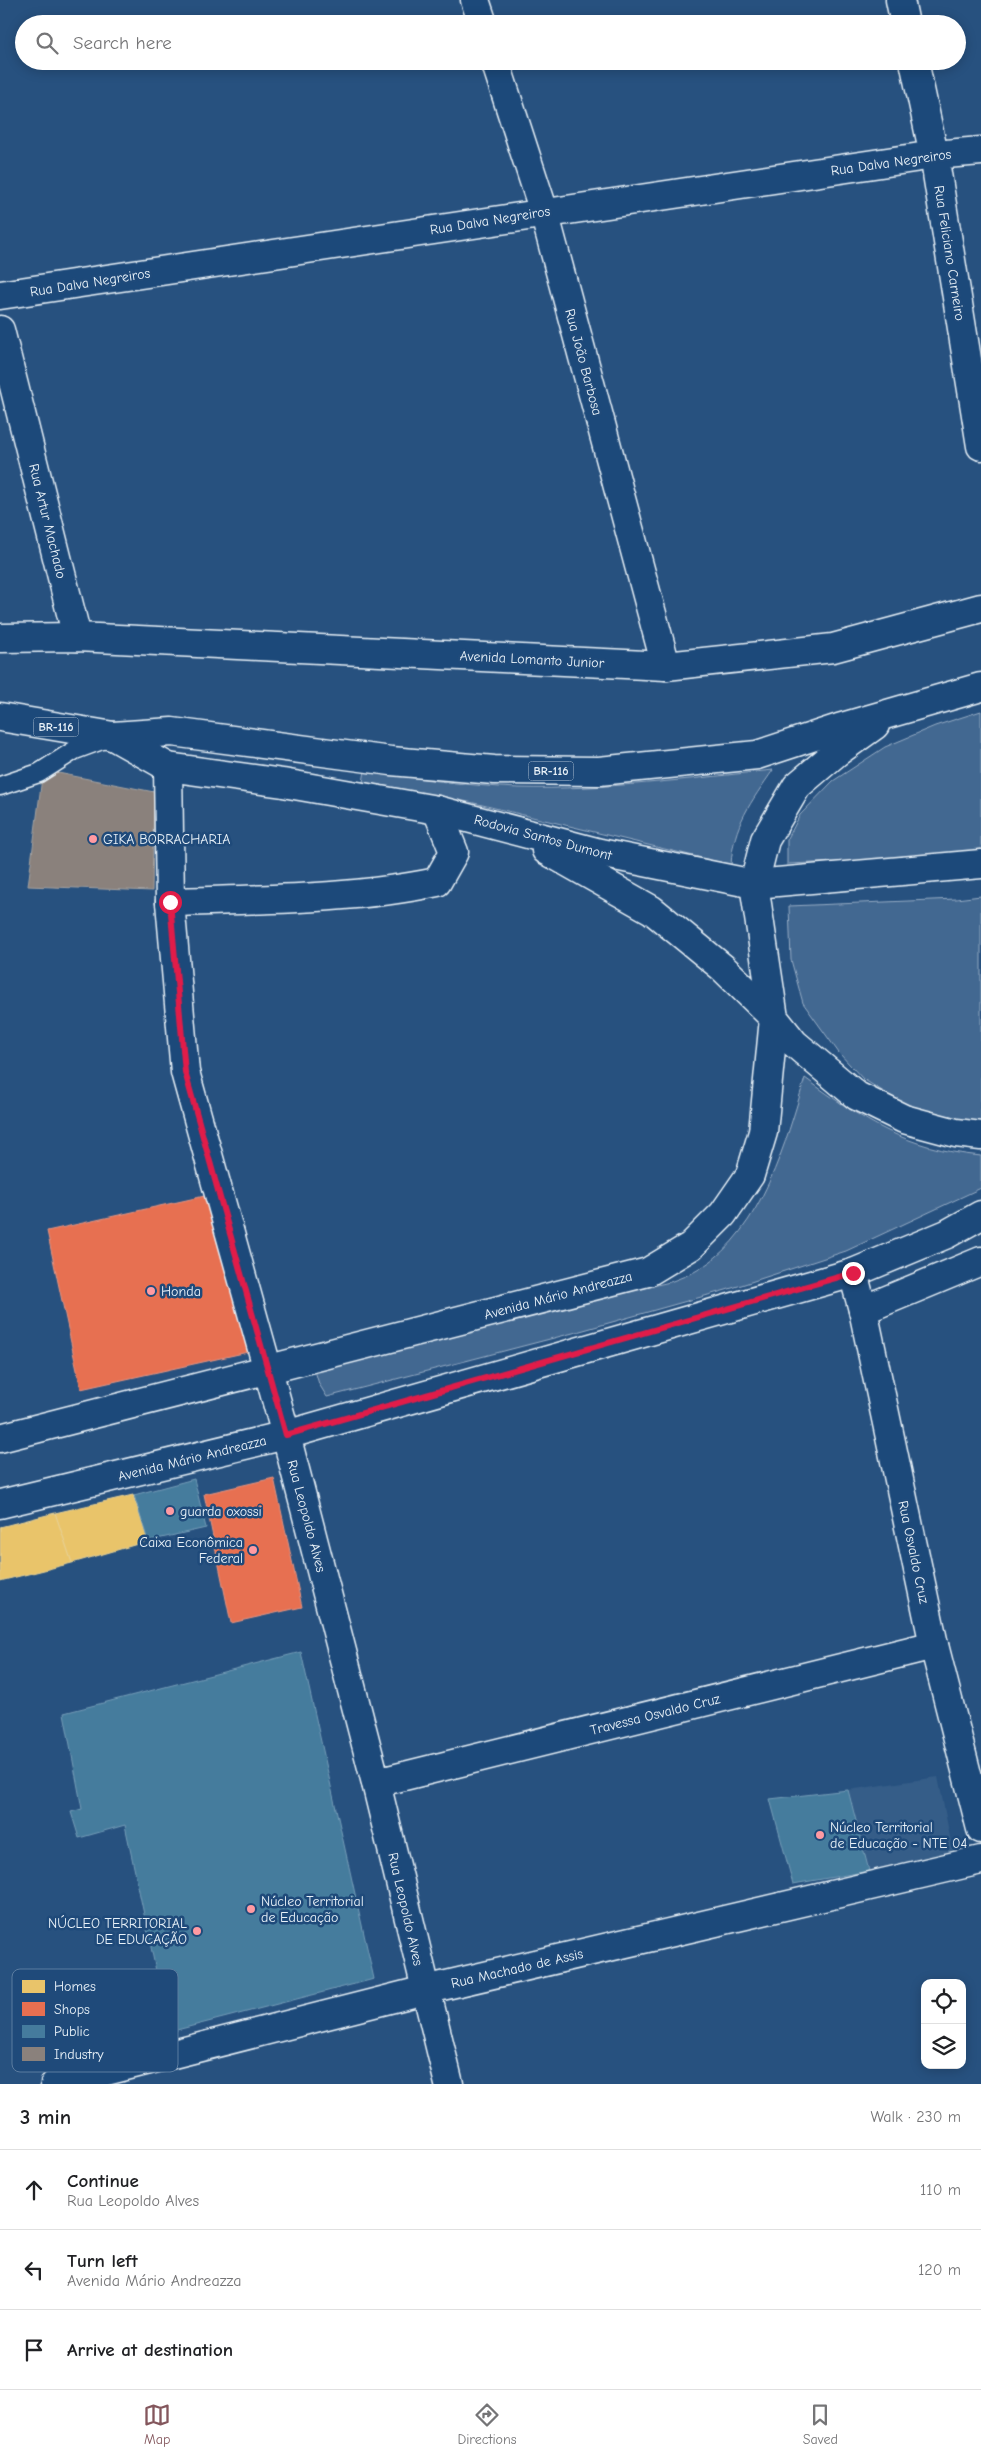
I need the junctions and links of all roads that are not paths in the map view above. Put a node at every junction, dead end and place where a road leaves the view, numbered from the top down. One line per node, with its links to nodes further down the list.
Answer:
1 (475, 0): 3 (main road)
2 (900, 0): 4 (main road)
3 (479, 15)
4 (903, 15)
5 (498, 70): 9 (main road, Rua João Barbosa)
6 (916, 70): 8 (main road, Rua Feliciano Carneiro)
7 (981, 151): 8 (main road, Rua Dalva Negreiros)
8 (934, 155): 9 (main road, Rua Dalva Negreiros); 12 (main road, Rua Feliciano Carneiro)
9 (544, 212): 10 (main road, Rua Dalva Negreiros); 16 (main road, Rua João Barbosa)
10 (0, 295)
11 (0, 330): 14 (main road, Rua Artur Machado)
12 (981, 446)
13 (981, 608): 16 (main road, Avenida Lomanto Junior)
14 (77, 637): 15 (main road); 16 (main road, Avenida Lomanto Junior)
15 (0, 638)
16 (666, 666)
17 (981, 687): 18 (main road, Rodovia Santos Dumont / BR-116)
18 (893, 712): 20 (main road, Rodovia Santos Dumont / BR-116); 26 (main road)
19 (0, 717): 20 (main road, Rodovia Santos Dumont / BR-116)
20 (113, 736): 21 (main road, Rodovia Santos Dumont / BR-116); 22 (lane)
21 (168, 767): 23 (main road, Rodovia Santos Dumont / BR-116); 27 (main road, Rua Leopoldo Alves)
22 (0, 786)
23 (437, 810): 24 (main road, Rodovia Santos Dumont / BR-116); 27 (main road)
24 (491, 823): 26 (main road, Rodovia Santos Dumont / BR-116); 28 (main road)
25 (981, 864): 26 (main road, Rodovia Santos Dumont / BR-116)
26 (754, 884): 28 (main road, Avenida Mário Andreazza)
27 (170, 902): 34 (main road, Rua Leopoldo Alves)
28 (774, 1018): 29 (main road); 34 (main road, Avenida Mário Andreazza)
29 (981, 1136)
30 (981, 1215): 32 (main road, Avenida Mário Andreazza)
31 (981, 1261): 33 (main road)
32 (853, 1273): 33 (main road, Rua Osvaldo Cruz); 35 (main road, Avenida Mário Andreazza)
33 (863, 1310): 38 (main road, Rua Osvaldo Cruz)
34 (267, 1371): 35 (main road, Rua Leopoldo Alves); 36 (main road, Avenida Mário Andreazza)
35 (286, 1435): 37 (main road, Avenida Mário Andreazza); 39 (main road, Rua Leopoldo Alves)
36 (0, 1438)
37 (0, 1504)
38 (934, 1646): 39 (main road, Travessa Osvaldo Cruz); 40 (main road, Rua Osvaldo Cruz)
39 (376, 1783): 42 (main road, Rua Leopoldo Alves)
40 (981, 1829)
41 (981, 1860): 42 (main road, Rua Machado de Assis)
42 (425, 1990): 43 (main road, Rua Machado de Assis); 46 (main road, Rua Leopoldo Alves)
43 (178, 2053)
44 (102, 2072): 45 (main road, Rua Machado de Assis)
45 (55, 2084)
46 (449, 2084)

